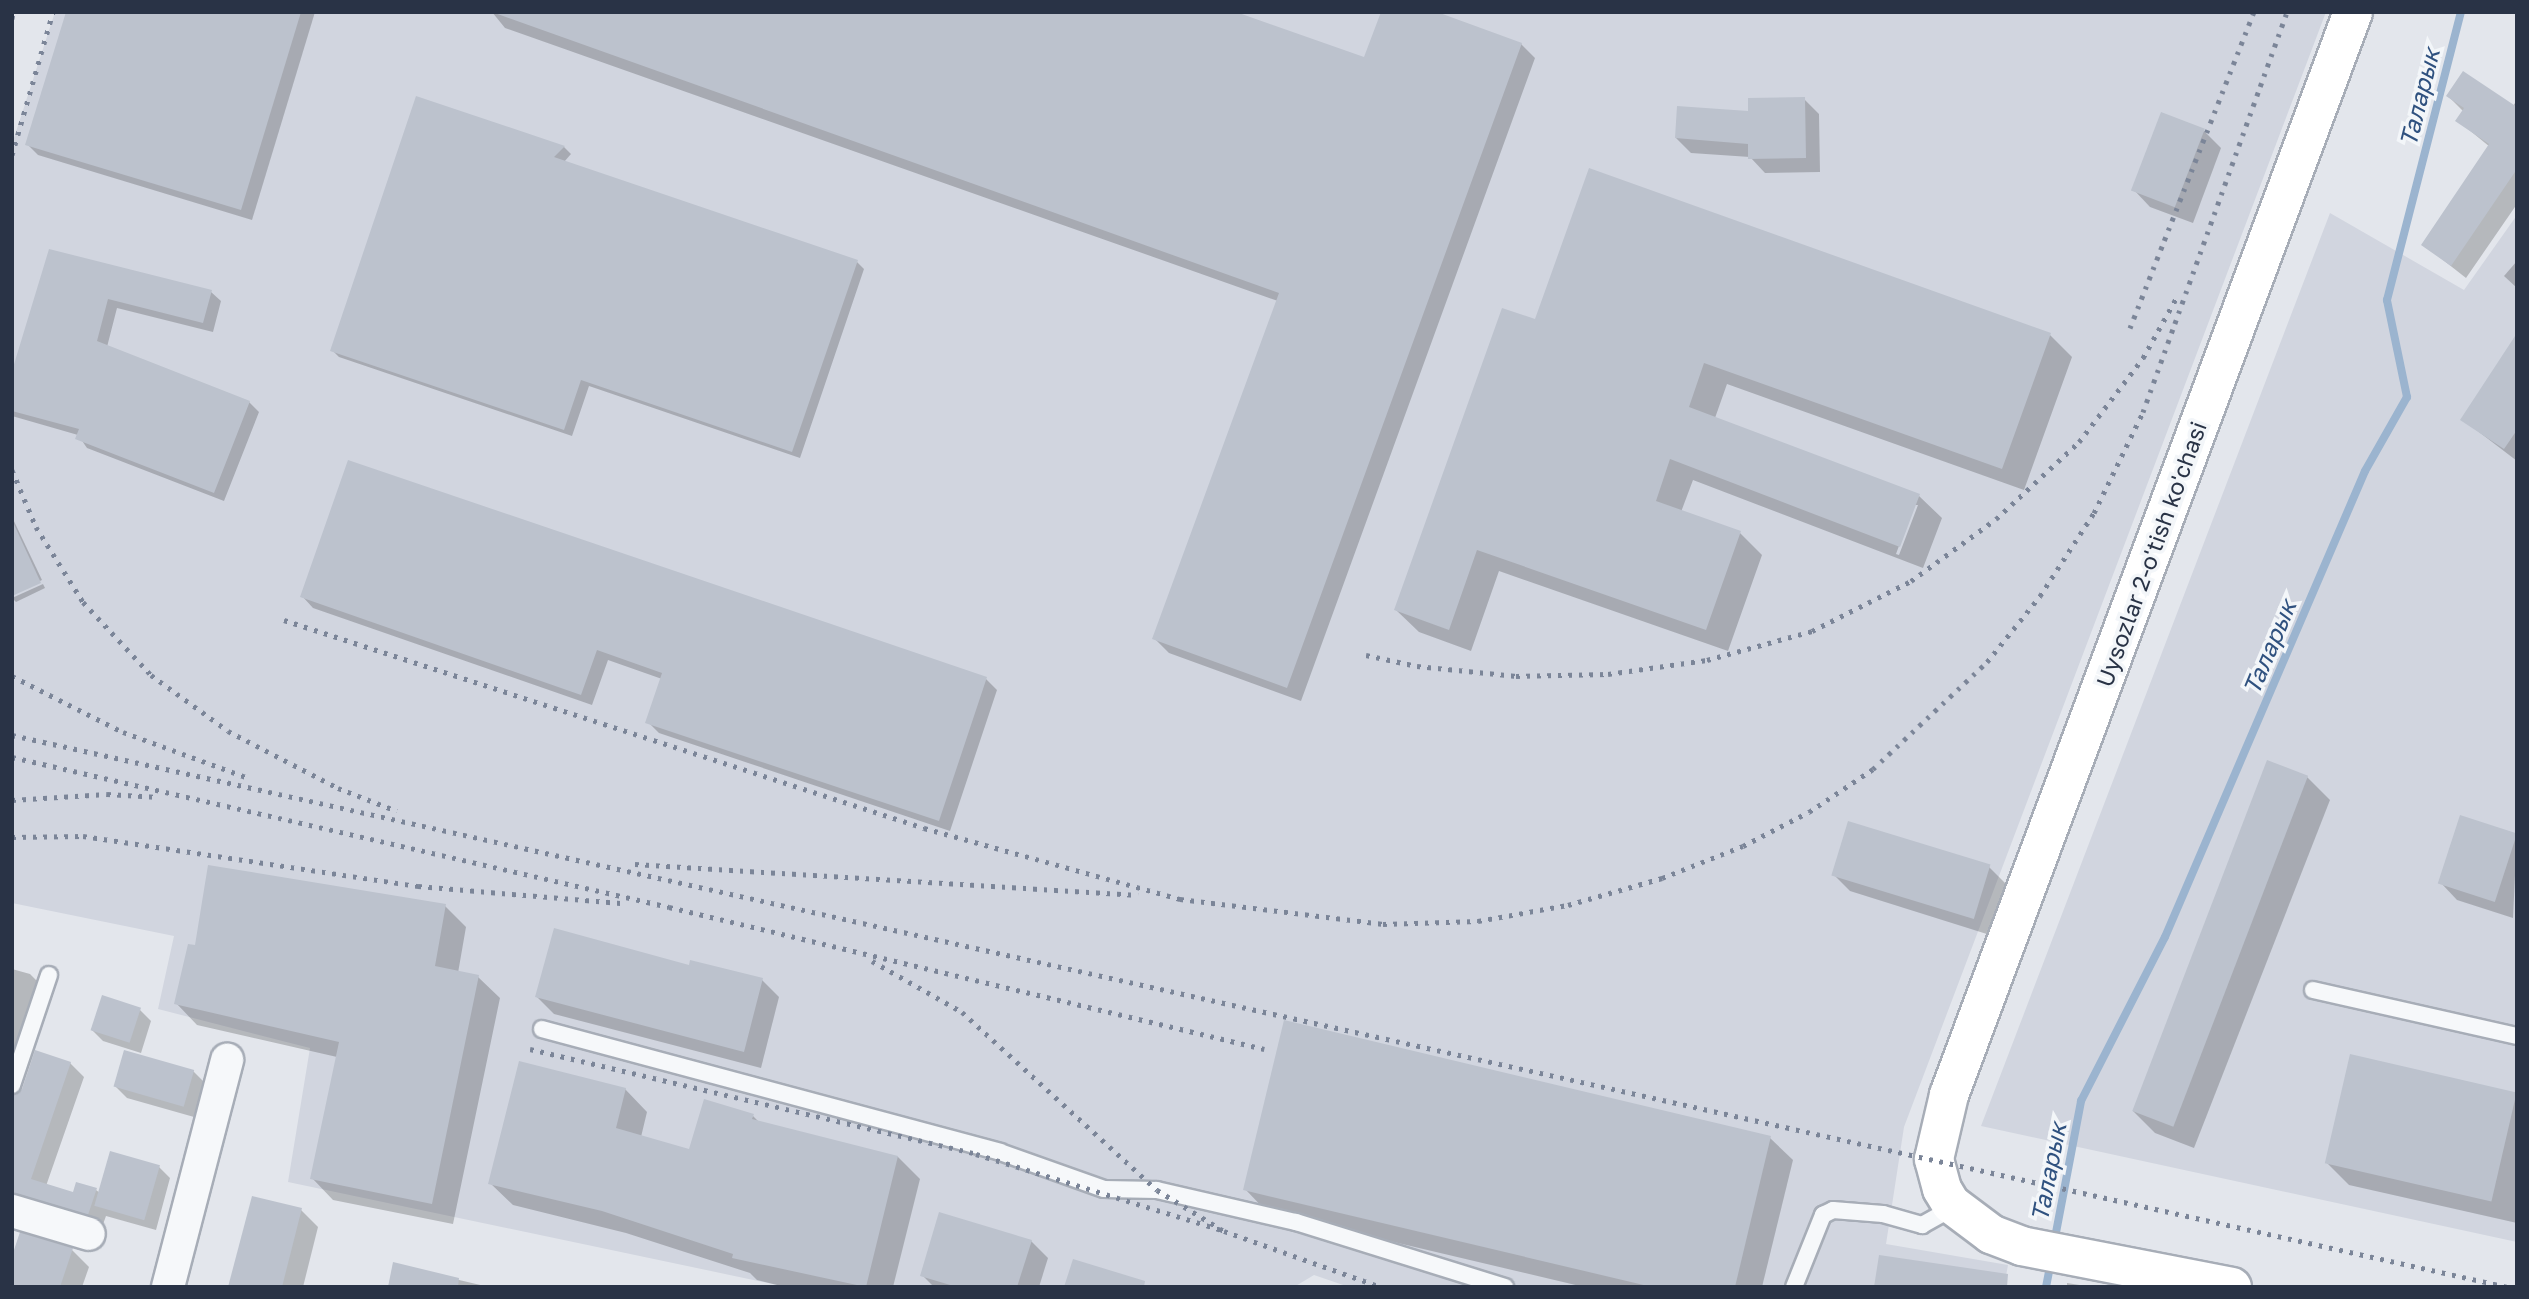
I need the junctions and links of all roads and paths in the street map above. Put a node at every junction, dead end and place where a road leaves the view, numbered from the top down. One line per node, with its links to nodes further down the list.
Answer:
1 (2353, 12): 8 (street, Uysozlar 2-o'tish ko'chasi)
2 (49, 975): 7 (lane)
3 (2314, 990): 5 (lane)
4 (542, 1029): 13 (lane)
5 (2517, 1037)
6 (227, 1060): 12 (street)
7 (12, 1084)
8 (1955, 1208): 11 (street); 14 (lane)
9 (12, 1211): 10 (street)
10 (89, 1234)
11 (2181, 1281): 15 (street)
12 (168, 1287)
13 (1505, 1287)
14 (1794, 1287)
15 (2232, 1287)

